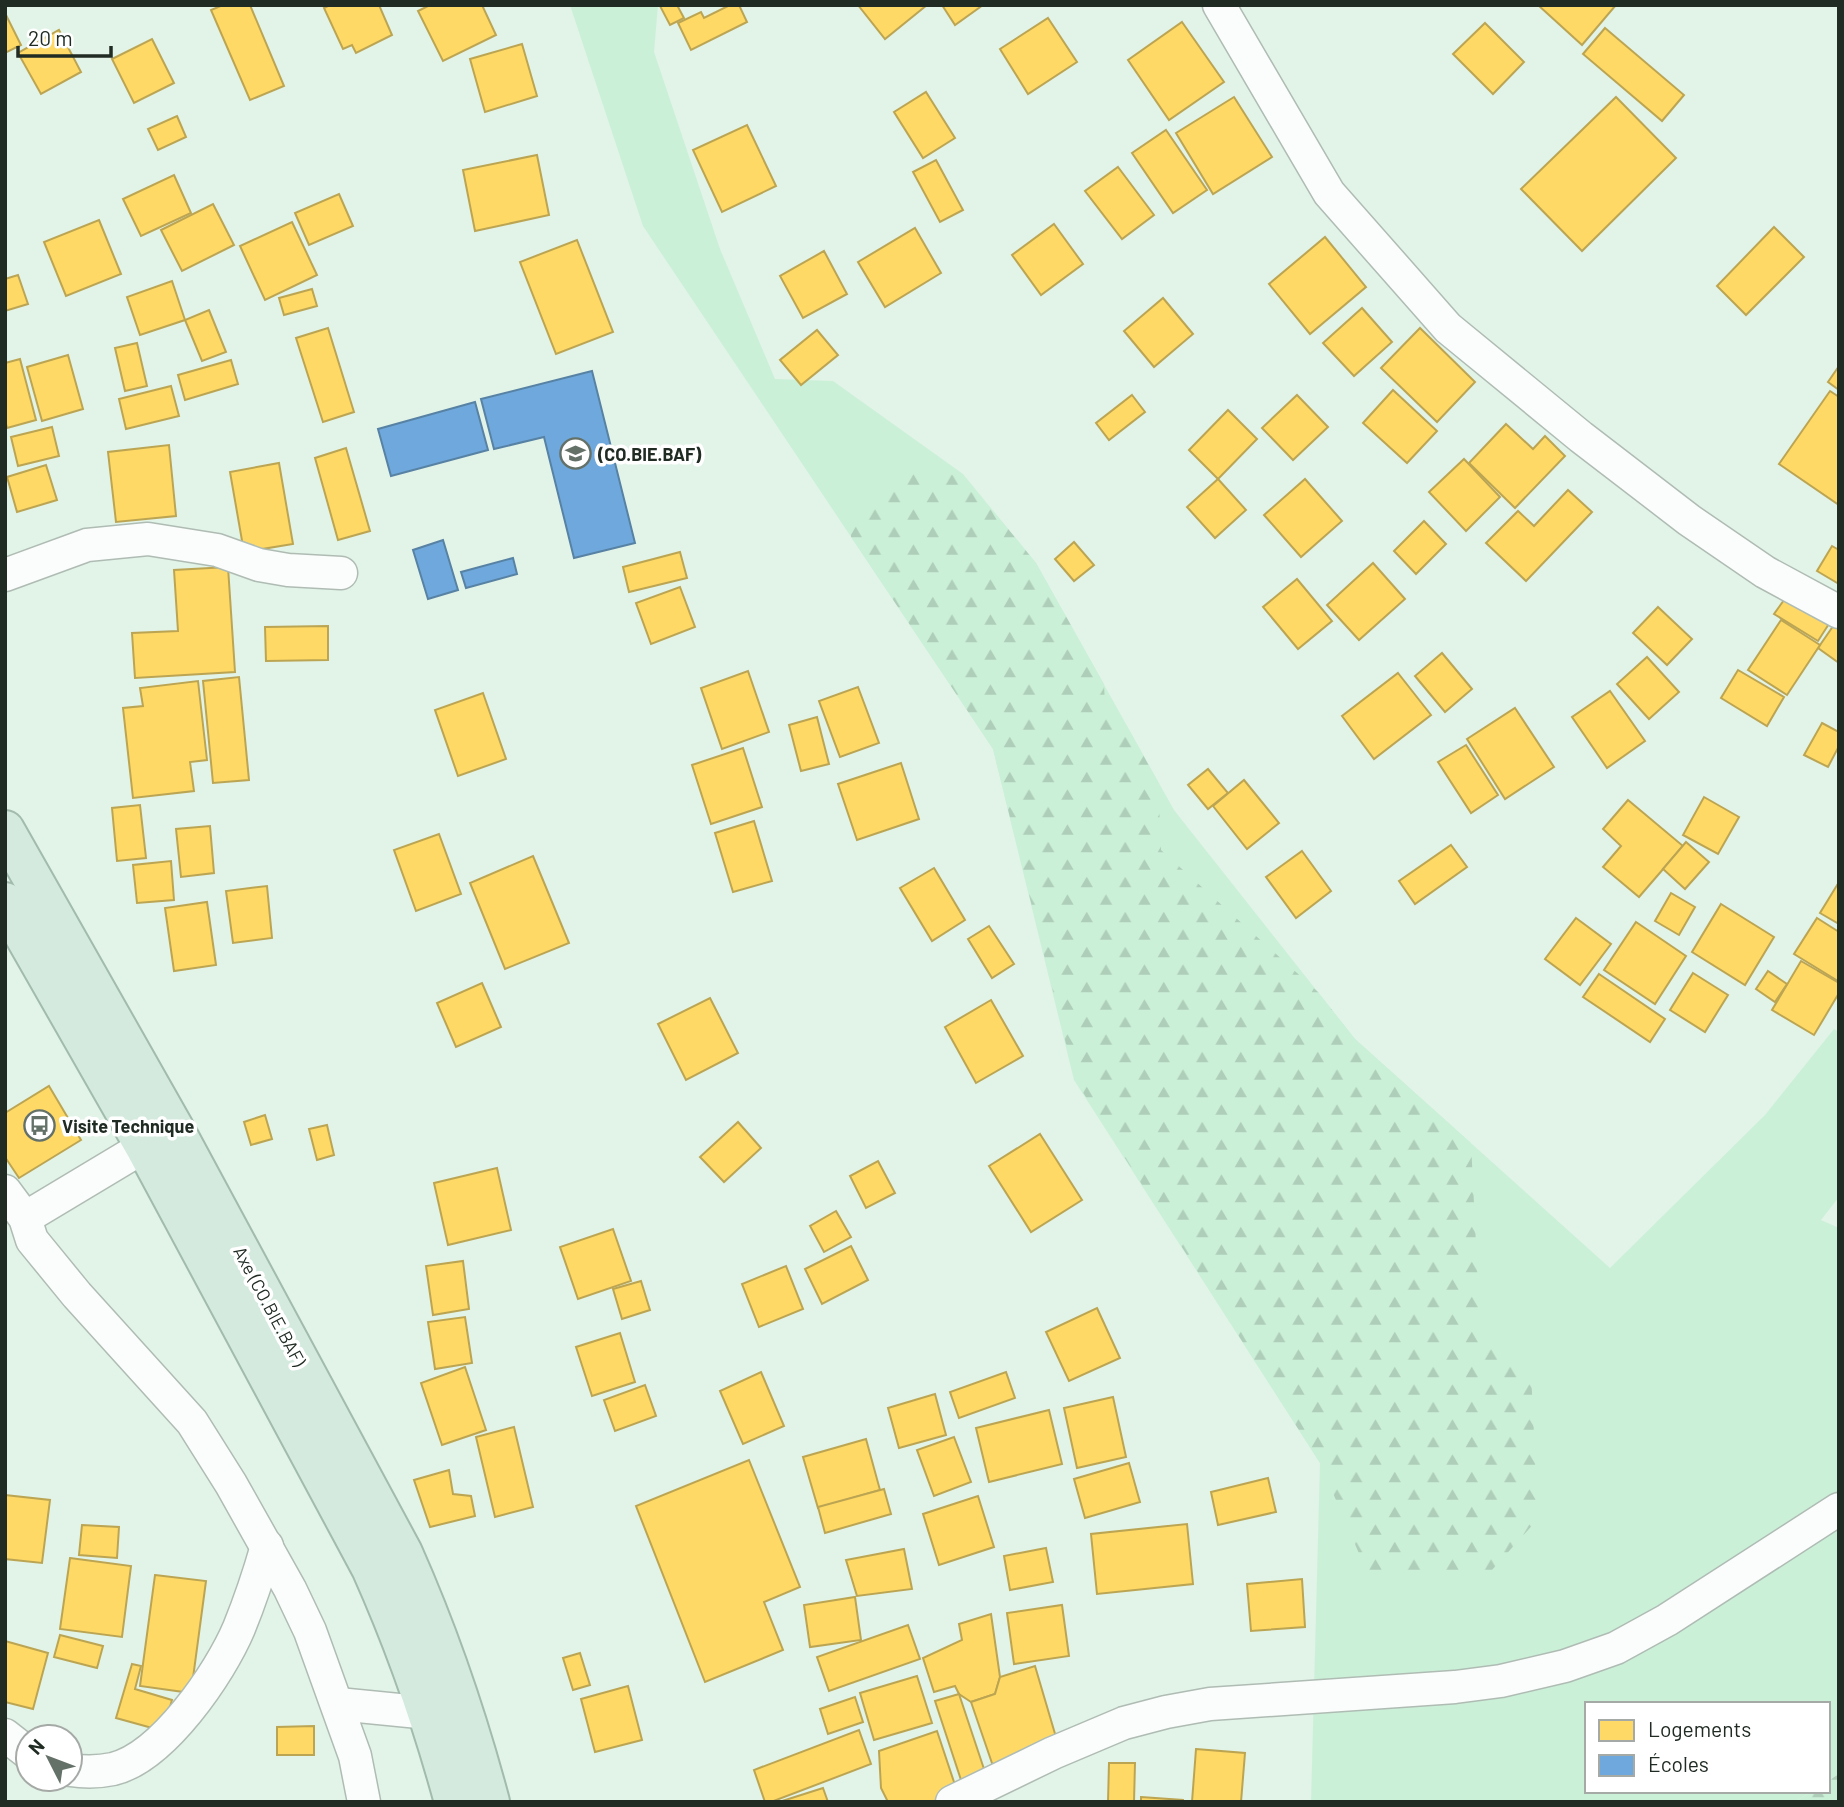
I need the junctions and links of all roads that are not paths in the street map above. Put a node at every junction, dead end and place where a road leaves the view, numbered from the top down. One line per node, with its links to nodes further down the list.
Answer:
1 (1219, 5): 4 (street)
2 (341, 573): 3 (street)
3 (5, 575)
4 (1839, 612)
5 (5, 830): 7 (highway, Axe (CO.BIE.BAF))
6 (5, 902): 7 (highway, Axe (CO.BIE.BAF))
7 (160, 1138): 9 (street); 13 (highway, Axe (CO.BIE.BAF)); 17 (highway, Axe (CO.BIE.BAF))
8 (5, 1191): 9 (street)
9 (25, 1218): 11 (street)
10 (1839, 1509): 18 (street)
11 (267, 1546): 12 (street); 14 (street)
12 (338, 1704): 13 (street); 15 (street)
13 (429, 1713): 16 (highway, Axe (CO.BIE.BAF))
14 (84, 1772)
15 (364, 1802)
16 (454, 1802)
17 (490, 1802)
18 (952, 1802)

